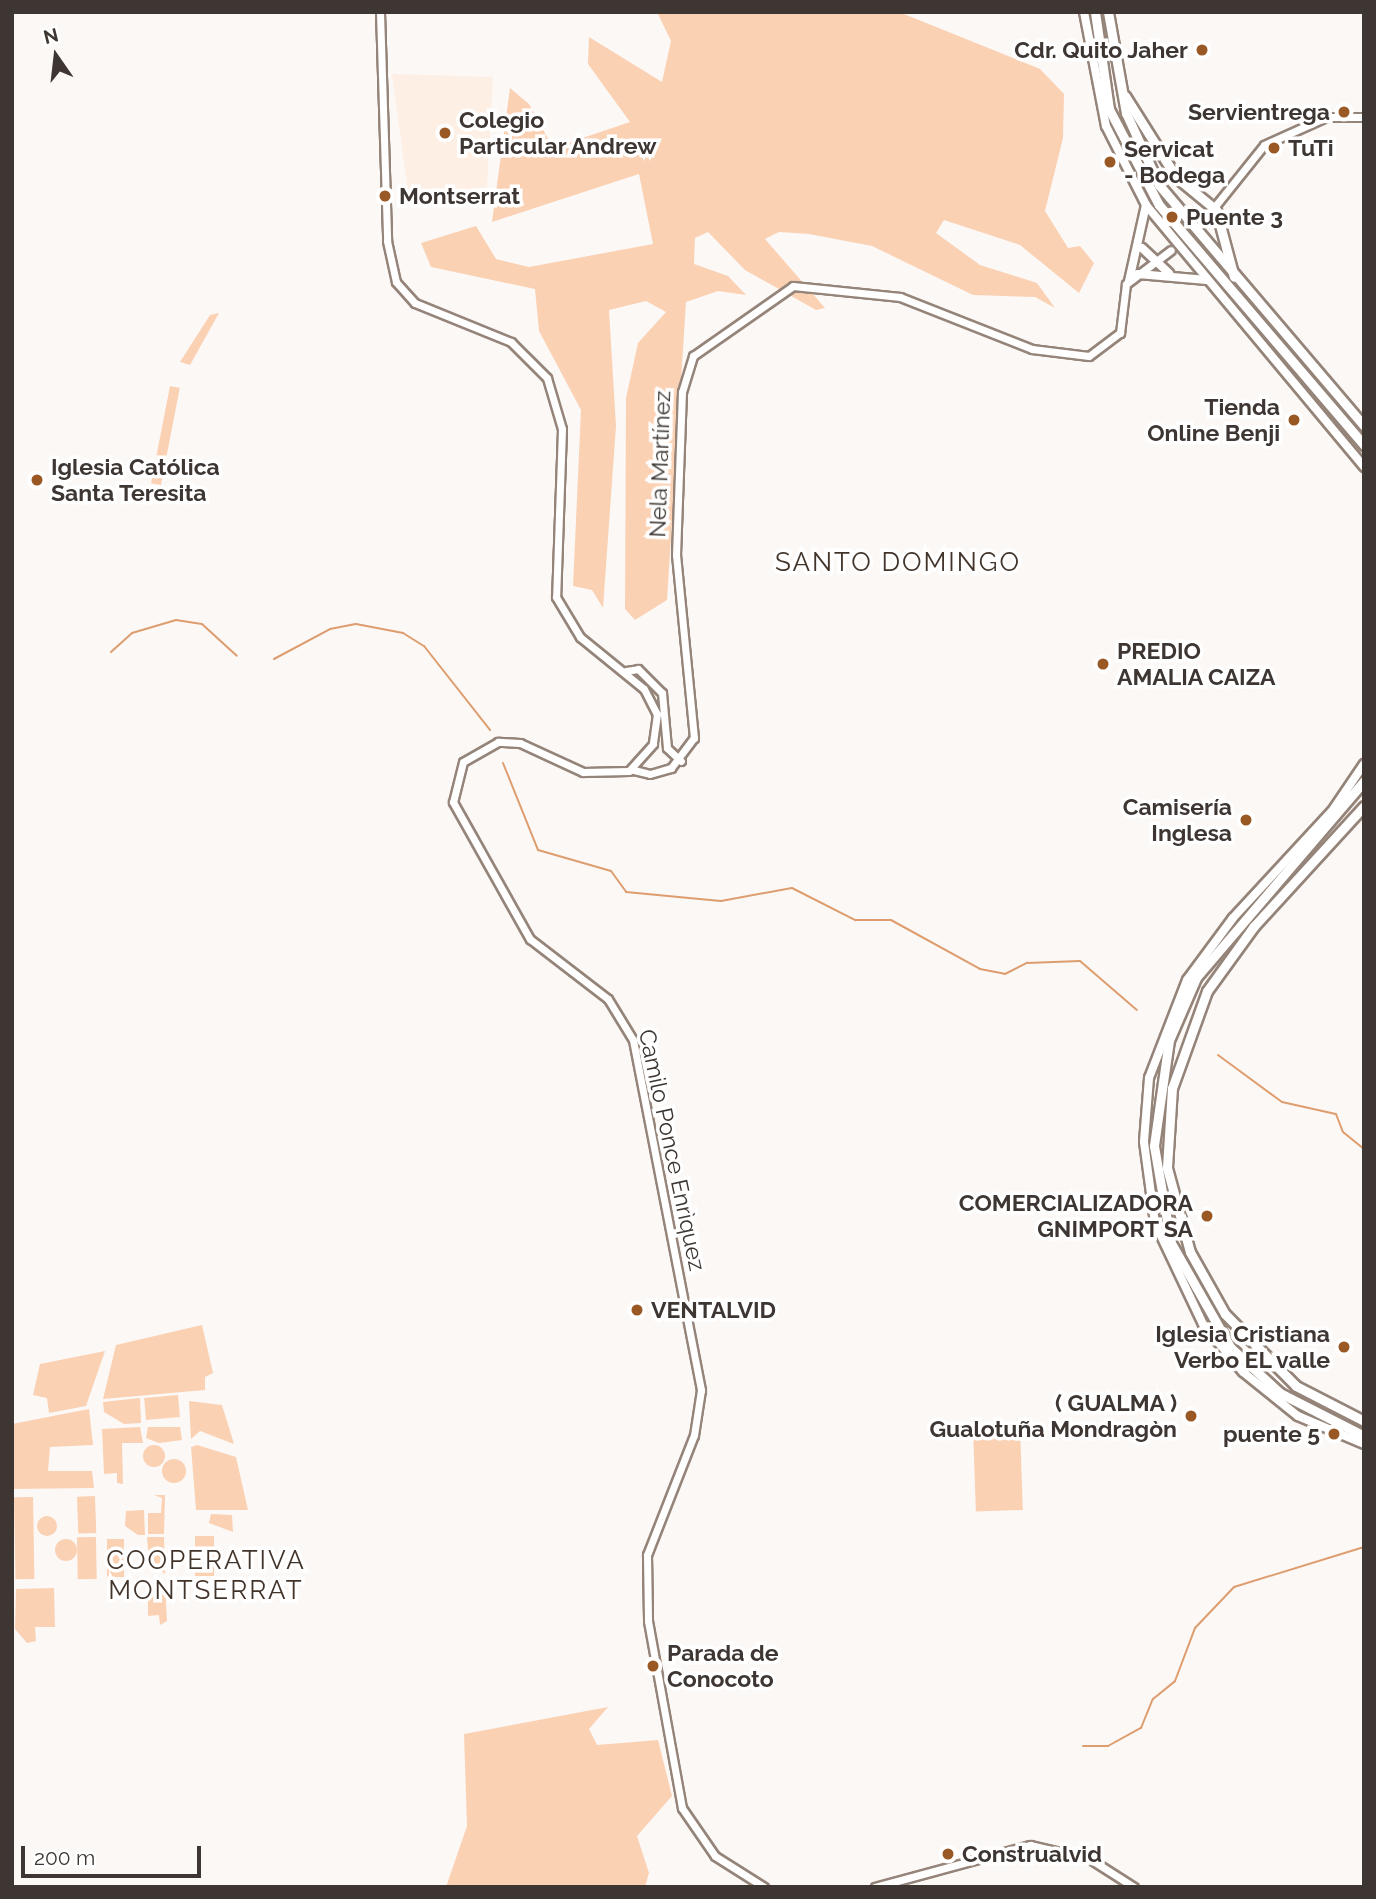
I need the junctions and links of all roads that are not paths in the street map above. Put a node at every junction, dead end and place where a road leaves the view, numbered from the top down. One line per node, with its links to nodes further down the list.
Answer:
1 (380, 12): 21 (main road)
2 (1084, 12): 7 (main road)
3 (1095, 12): 19 (highway)
4 (1108, 12): 5 (highway)
5 (1119, 85): 8 (highway); 15 (highway)
6 (1364, 117): 8 (main road)
7 (1146, 205): 10 (main road); 17 (main road)
8 (1216, 210): 9 (main road); 15 (highway)
9 (1200, 225)
10 (1142, 241): 12 (main road); 16 (main road)
11 (1171, 250): 12 (main road)
12 (1156, 262): 13 (main road); 14 (main road)
13 (1138, 274): 14 (main road); 16 (main road)
14 (1171, 274): 17 (main road)
15 (1235, 279): 18 (highway)
16 (1129, 281): 22 (main road, Nela Martínez)
17 (1207, 281): 20 (main road)
18 (1364, 426)
19 (1364, 445)
20 (1364, 467)
21 (626, 671): 22 (main road); 24 (main road)
22 (681, 761): 24 (main road)
23 (1364, 765): 29 (main road)
24 (634, 769): 30 (main road, Camilo Ponce Enrìquez)
25 (1364, 780): 28 (highway)
26 (1364, 806): 27 (highway)
27 (1364, 1421)
28 (1364, 1436)
29 (1364, 1444)
30 (764, 1887)
31 (875, 1887): 32 (main road)
32 (1134, 1887)

